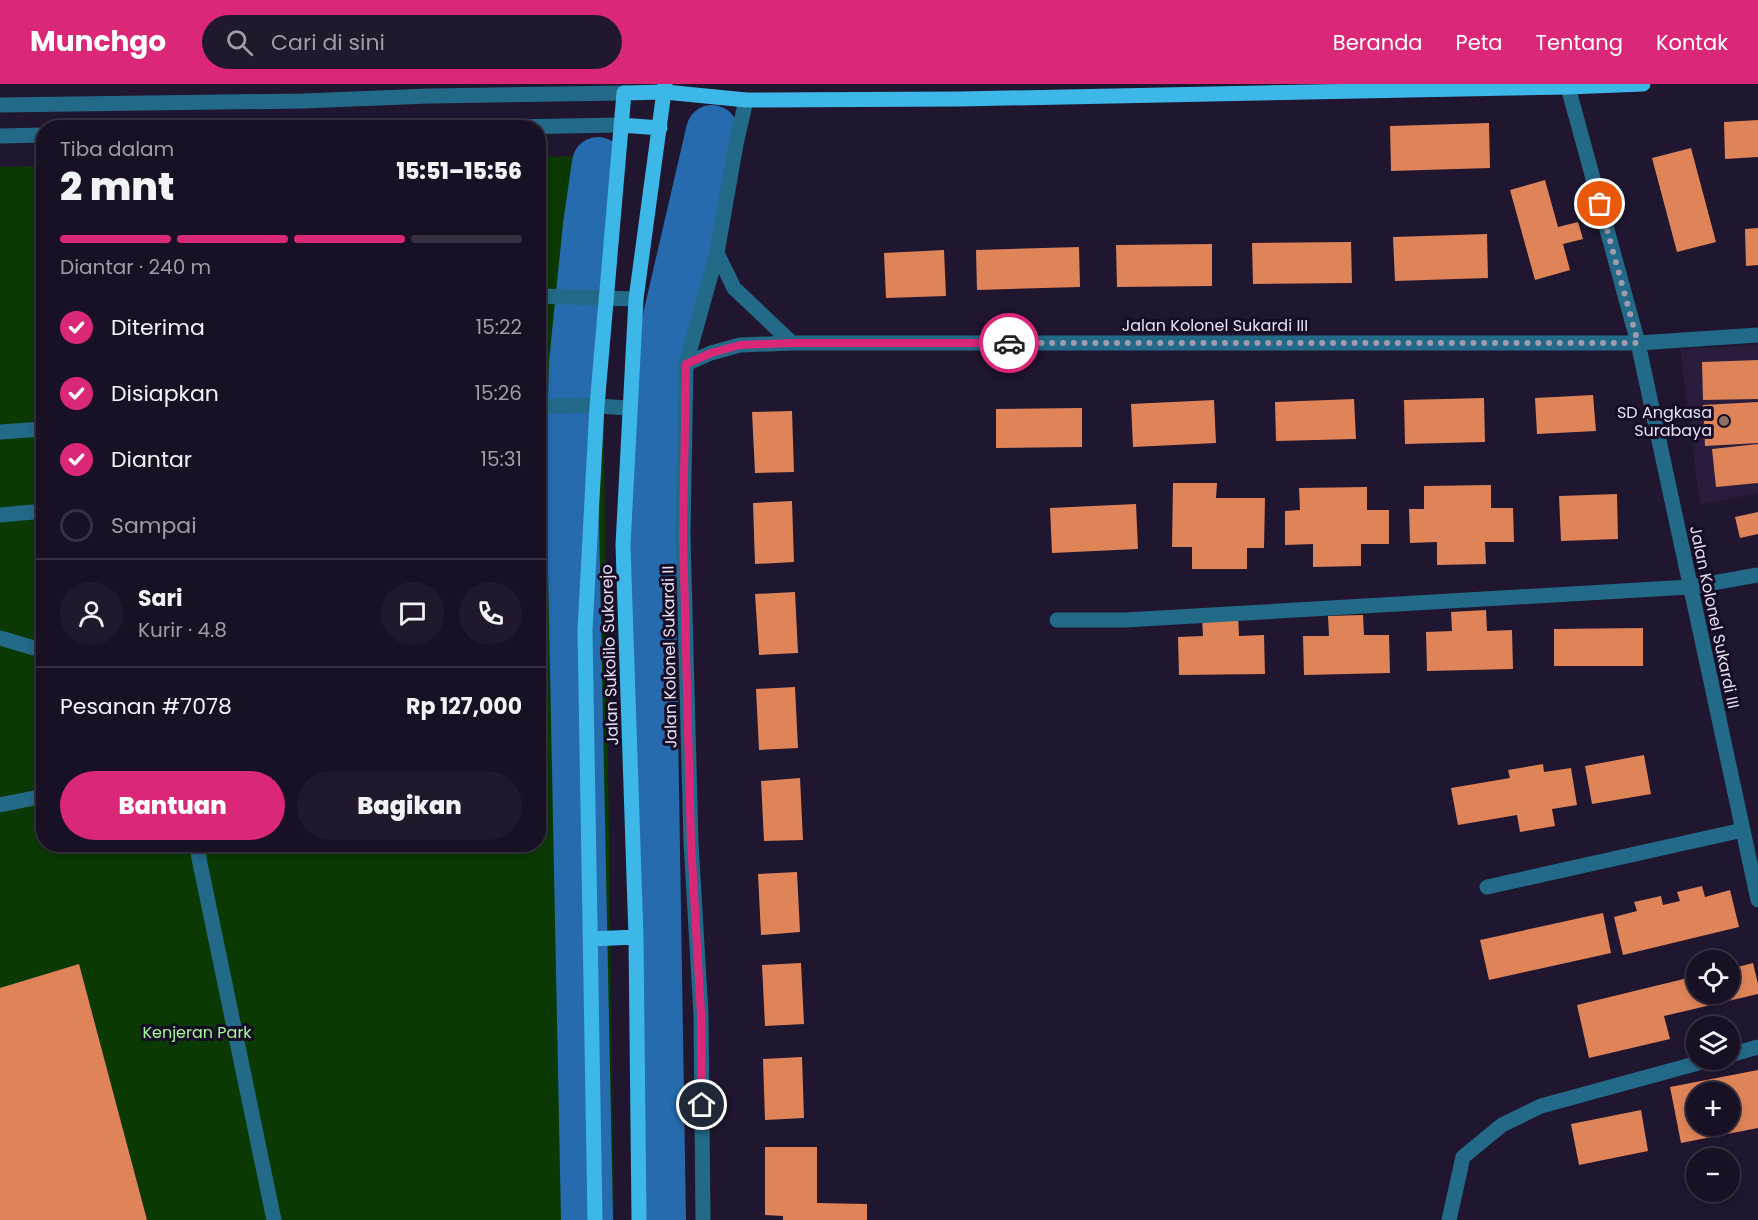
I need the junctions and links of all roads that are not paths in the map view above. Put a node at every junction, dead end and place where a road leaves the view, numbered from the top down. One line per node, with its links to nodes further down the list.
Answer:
1 (1643, 84): 2 (main road)
2 (1568, 87): 4 (main road); 19 (street, Jalan Kolonel Sukardi III)
3 (665, 88): 5 (main road); 6 (main road); 10 (main road, Jalan Sukolilo Sukorejo)
4 (1239, 89): 6 (main road)
5 (624, 93): 7 (street); 8 (main road, Jalan Sukolilo Sukorejo)
6 (746, 100): 13 (street, Jalan Kolonel Sukardi II)
7 (0, 105)
8 (621, 125): 9 (street); 10 (main road); 15 (main road, Jalan Sukolilo Sukorejo)
9 (546, 126)
10 (660, 128): 16 (main road, Jalan Sukolilo Sukorejo)
11 (36, 135): 12 (street)
12 (0, 136)
13 (717, 253): 18 (street); 20 (street, Jalan Kolonel Sukardi II)
14 (546, 296): 15 (street)
15 (607, 299): 16 (street); 21 (main road, Jalan Sukolilo Sukorejo)
16 (636, 299): 23 (main road, Jalan Sukolilo Sukorejo)
17 (1758, 336): 19 (street, Jalan Kolonel Sukardi III)
18 (792, 343): 19 (street, Jalan Kolonel Sukardi III); 20 (street, Jalan Kolonel Sukardi III)
19 (1638, 343): 29 (street, Jalan Kolonel Sukardi III)
20 (686, 364): 48 (street, Jalan Kolonel Sukardi II)
21 (597, 406): 22 (street); 23 (street); 41 (main road, Jalan Sukolilo Sukorejo)
22 (546, 407)
23 (629, 408): 40 (main road, Jalan Sukolilo Sukorejo)
24 (36, 430): 25 (street)
25 (0, 432)
26 (36, 513): 27 (street)
27 (0, 515)
28 (1758, 575): 29 (street)
29 (1690, 587): 30 (street); 35 (street, Jalan Kolonel Sukardi III)
30 (1057, 620)
31 (0, 638): 32 (street)
32 (36, 648)
33 (36, 798): 34 (street)
34 (0, 805)
35 (1743, 830): 37 (street, Jalan Kolonel Sukardi III); 38 (street)
36 (198, 852): 45 (street)
37 (1756, 880): 39 (street, Jalan Kolonel Sukardi III)
38 (1487, 887)
39 (1758, 900)
40 (636, 937): 41 (main road); 47 (main road, Jalan Sukolilo Sukorejo)
41 (590, 939): 46 (main road, Jalan Sukolilo Sukorejo)
42 (1758, 1047): 43 (street)
43 (1740, 1052)
44 (1686, 1066): 49 (street)
45 (274, 1220)
46 (595, 1220)
47 (639, 1220)
48 (703, 1220)
49 (1449, 1220)

